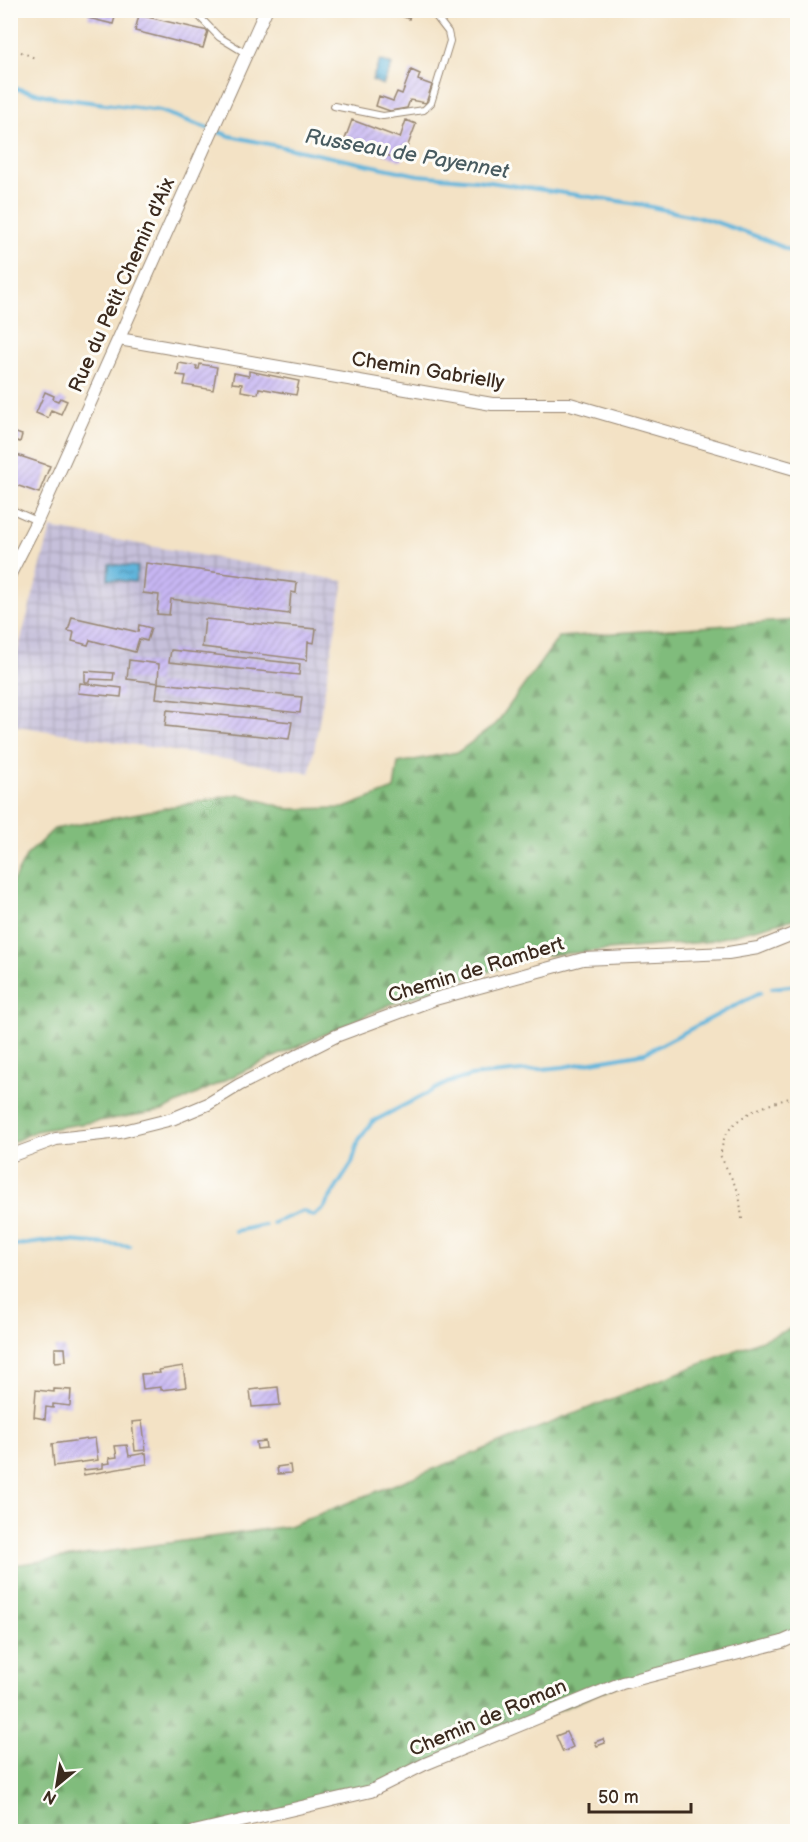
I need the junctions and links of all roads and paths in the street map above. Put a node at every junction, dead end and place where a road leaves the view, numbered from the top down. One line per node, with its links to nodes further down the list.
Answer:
1 (193, 10): 5 (lane)
2 (266, 10): 5 (street, Rue du Petit Chemin d'Aix)
3 (431, 10): 7 (lane)
4 (10, 47): 6 (path)
5 (247, 54): 8 (street, Rue du Petit Chemin d'Aix)
6 (37, 59)
7 (333, 106)
8 (118, 339): 9 (street, Chemin Gabrielly); 11 (street, Rue du Petit Chemin d'Aix)
9 (798, 470)
10 (10, 509): 11 (lane)
11 (37, 521): 12 (street, Rue du Petit Chemin d'Aix)
12 (10, 574)
13 (798, 932): 15 (street, Chemin de Rambert)
14 (798, 1095): 16 (path)
15 (10, 1156)
16 (742, 1219)
17 (798, 1635): 18 (street, Chemin de Roman)
18 (194, 1832)

